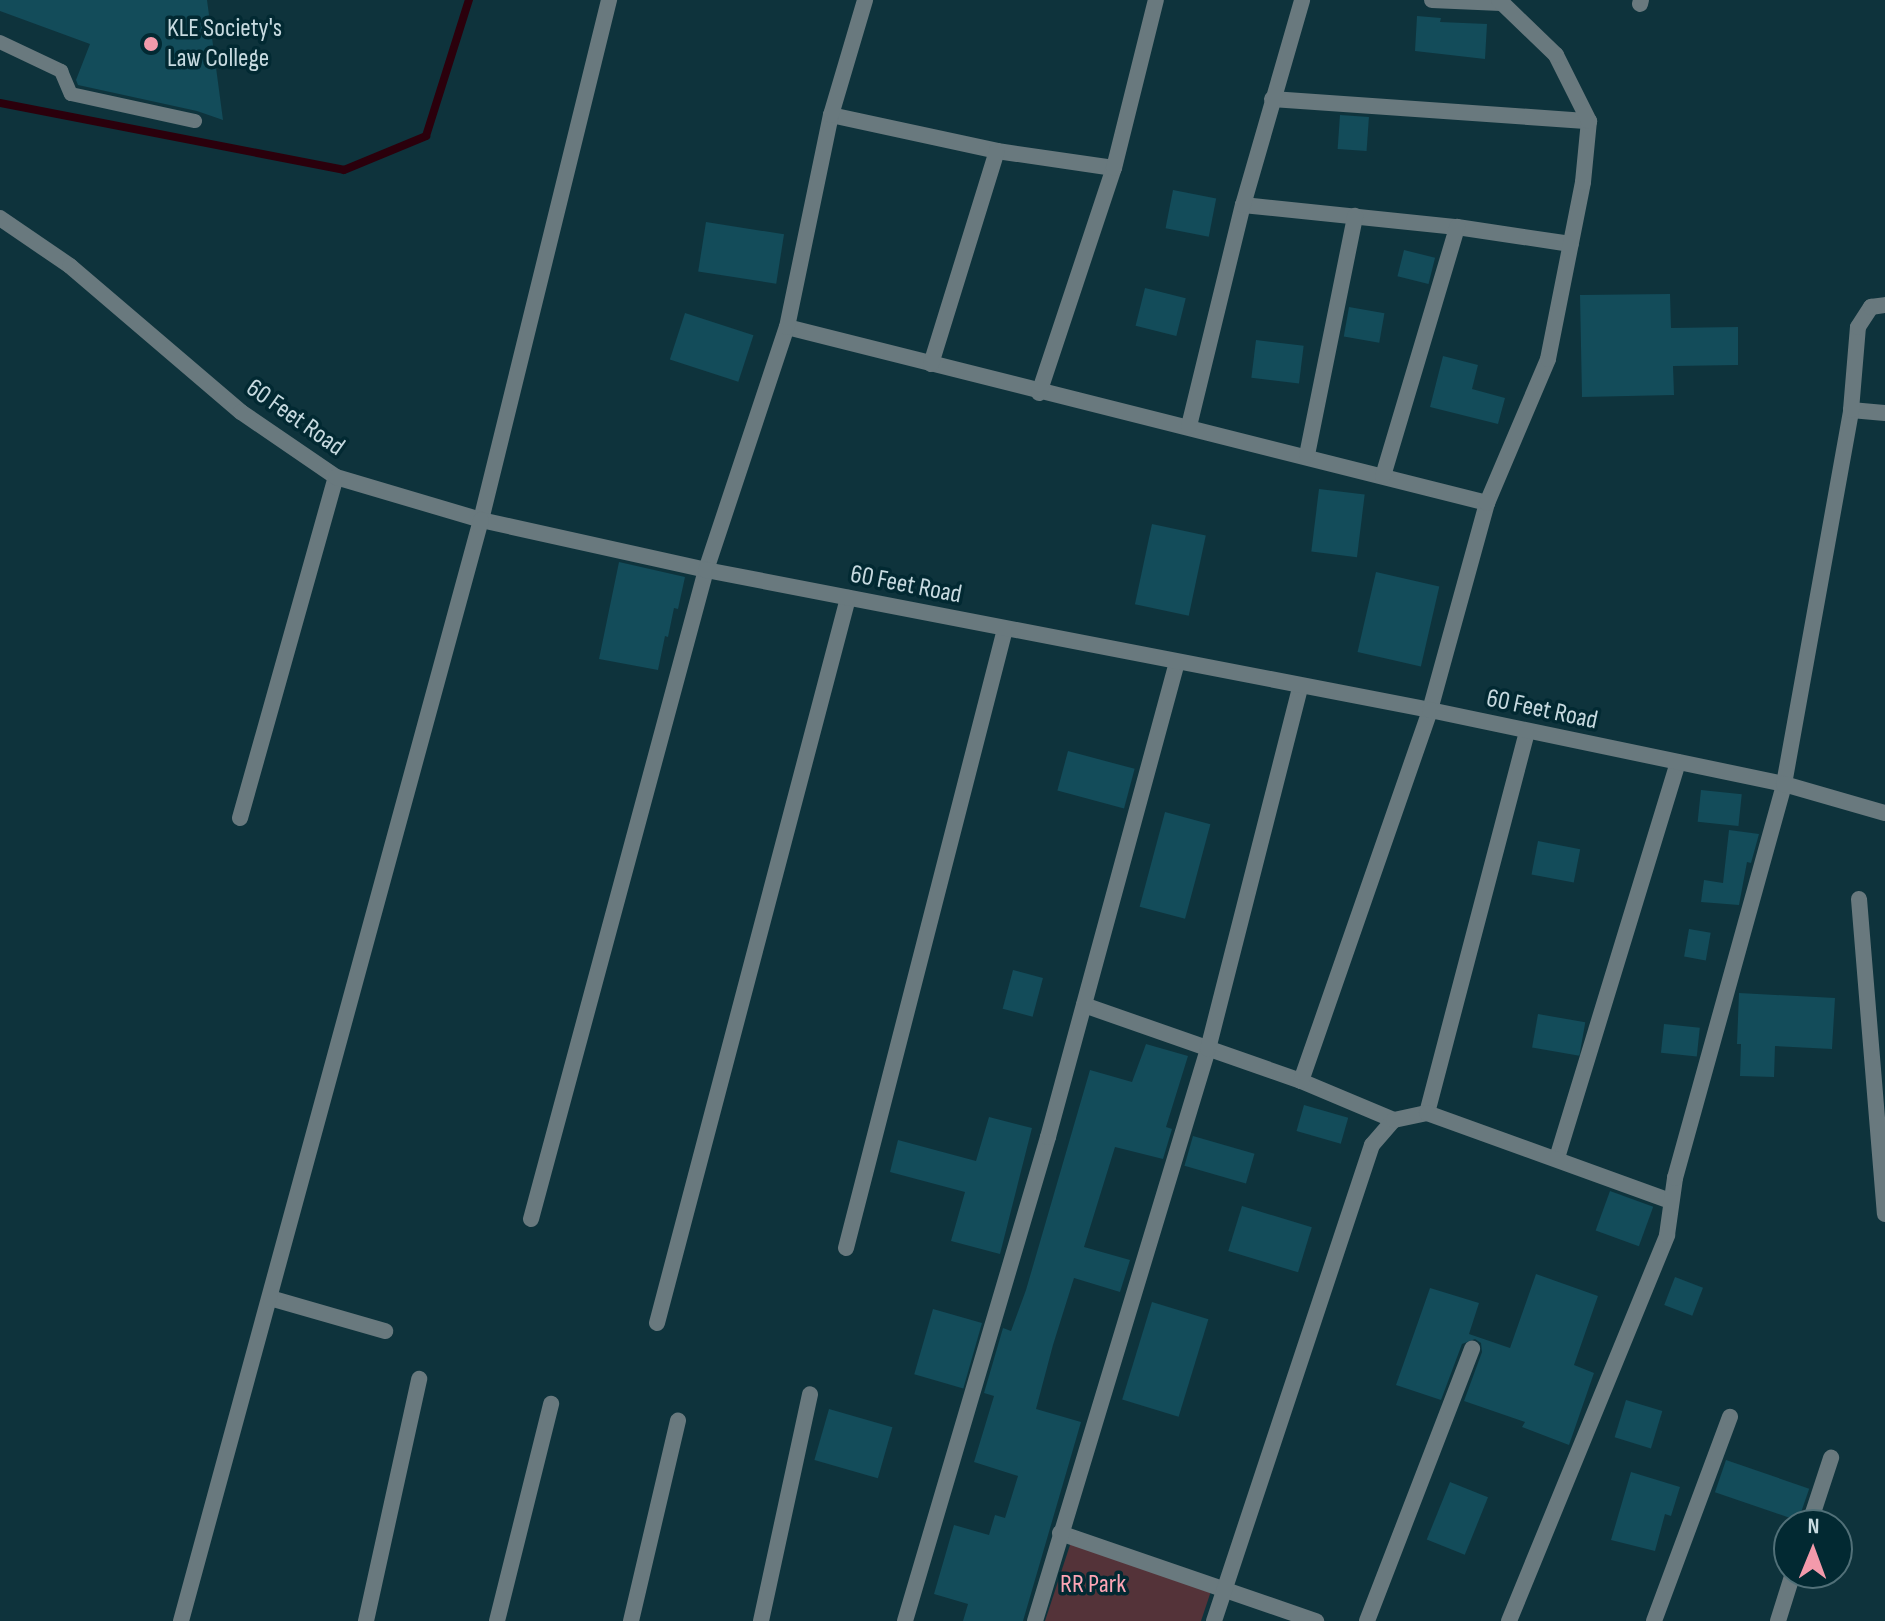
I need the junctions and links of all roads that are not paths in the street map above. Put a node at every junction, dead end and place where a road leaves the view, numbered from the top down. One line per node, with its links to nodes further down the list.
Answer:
1 (609, 0): 32 (street)
2 (865, 0): 11 (street)
3 (1156, 0): 15 (street)
4 (1302, 0): 10 (street)
5 (1432, 0): 7 (street)
6 (1522, 0): 8 (street)
7 (1500, 1): 8 (street)
8 (1517, 18): 13 (street)
9 (0, 42): 12 (lane)
10 (1272, 99): 13 (street); 16 (street)
11 (831, 115): 14 (street); 22 (street)
12 (195, 121)
13 (1589, 121): 20 (street)
14 (997, 151): 15 (street); 23 (street)
15 (1114, 168): 24 (street)
16 (1243, 205): 17 (street); 27 (street)
17 (1355, 216): 19 (street); 28 (street)
18 (0, 218): 30 (street, 60 Feet Road)
19 (1457, 227): 20 (street); 29 (street)
20 (1571, 244): 31 (street)
21 (1885, 305): 25 (street)
22 (787, 327): 23 (street); 33 (street)
23 (931, 364): 24 (street)
24 (1039, 393): 27 (street)
25 (1851, 410): 26 (street); 41 (street)
26 (1885, 413)
27 (1189, 426): 28 (street)
28 (1307, 455): 29 (street)
29 (1383, 476): 31 (street)
30 (336, 477): 32 (street, 60 Feet Road); 43 (street)
31 (1487, 503): 38 (street)
32 (481, 520): 33 (street, 60 Feet Road); 55 (street)
33 (706, 570): 34 (street, 60 Feet Road); 53 (street)
34 (848, 598): 35 (street, 60 Feet Road); 56 (street)
35 (1005, 629): 36 (street, 60 Feet Road); 54 (street)
36 (1177, 663): 37 (street, 60 Feet Road); 45 (street)
37 (1300, 687): 38 (street, 60 Feet Road); 46 (street)
38 (1430, 710): 39 (street, 60 Feet Road); 47 (street)
39 (1527, 732): 40 (street, 60 Feet Road); 48 (street)
40 (1678, 762): 41 (street, 60 Feet Road); 50 (street)
41 (1784, 784): 42 (street, 60 Feet Road); 51 (street)
42 (1885, 813)
43 (240, 818)
44 (1859, 899): 52 (street)
45 (1084, 1005): 46 (street); 74 (street)
46 (1208, 1049): 47 (street); 66 (street)
47 (1301, 1081): 49 (street)
48 (1427, 1113): 49 (street); 50 (street)
49 (1394, 1120): 67 (street)
50 (1557, 1158): 51 (street)
51 (1670, 1201): 79 (street)
52 (1885, 1214)
53 (531, 1219)
54 (846, 1248)
55 (270, 1298): 57 (street); 69 (street)
56 (657, 1323)
57 (385, 1331)
58 (1472, 1349): 78 (street)
59 (419, 1379): 70 (street)
60 (810, 1394): 73 (street)
61 (551, 1404): 71 (street)
62 (1730, 1417): 80 (street)
63 (678, 1420): 72 (street)
64 (1831, 1458): 65 (street)
65 (1814, 1509)
66 (1060, 1533): 67 (street); 75 (street)
67 (1226, 1589): 76 (street); 77 (street)
68 (1788, 1589): 81 (street)
69 (186, 1620)
70 (366, 1621)
71 (497, 1621)
72 (631, 1621)
73 (761, 1621)
74 (905, 1621)
75 (1035, 1621)
76 (1214, 1621)
77 (1316, 1621)
78 (1367, 1621)
79 (1509, 1621)
80 (1654, 1621)
81 (1778, 1621)

